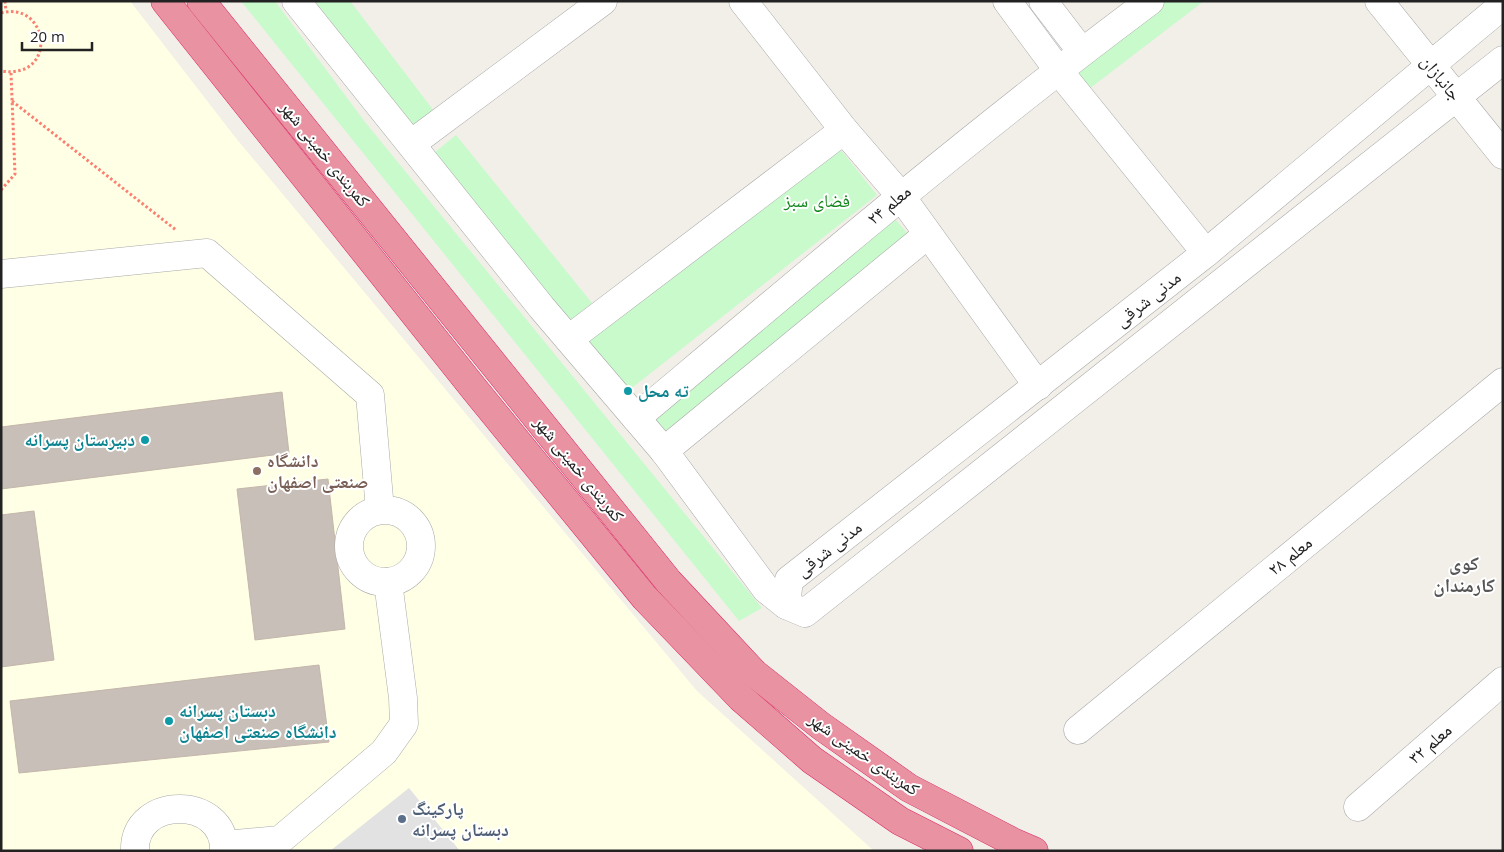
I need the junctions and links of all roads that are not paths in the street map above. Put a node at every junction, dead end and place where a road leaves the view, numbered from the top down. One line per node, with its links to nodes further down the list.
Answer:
1 (165, 1): 36 (highway, کمربندی خمینی شهر)
2 (201, 1): 37 (highway, کمربندی خمینی شهر)
3 (296, 1): 17 (street)
4 (603, 1): 17 (street)
5 (743, 1): 16 (street)
6 (1007, 1): 14 (street)
7 (1043, 1): 11 (street)
8 (1150, 1): 11 (street, معلم ۲۴)
9 (1379, 1): 13 (street, جانبازان)
10 (1503, 5): 13 (street, مدنی شرقی)
11 (1082, 52): 14 (street, معلم ۲۴)
12 (1503, 60): 15 (street, مدنی شرقی)
13 (1430, 64): 15 (street, جانبازان); 21 (street, مدنی شرقی)
14 (1058, 70): 19 (street, معلم ۲۴); 21 (street)
15 (1457, 98): 18 (street, جانبازان); 30 (street, مدنی شرقی)
16 (844, 130): 19 (street); 23 (street)
17 (411, 144): 23 (street)
18 (1503, 155)
19 (900, 195): 20 (street); 26 (street, معلم ۲۴)
20 (927, 235): 25 (street); 27 (street)
21 (1206, 253): 25 (street, مدنی شرقی)
22 (1, 274): 28 (street)
23 (569, 339): 26 (street)
24 (1503, 382): 32 (street, معلم ۲۸)
25 (1038, 386): 30 (street, مدنی شرقی)
26 (636, 418): 27 (street)
27 (664, 451): 30 (street)
28 (380, 510): 29 (street); 29 (street)
29 (388, 582): 34 (street)
30 (786, 605)
31 (1503, 681): 33 (street, معلم ۳۲)
32 (1078, 730)
33 (1358, 807)
34 (225, 848): 35 (street)
35 (135, 851)
36 (959, 851)
37 (1034, 851)

